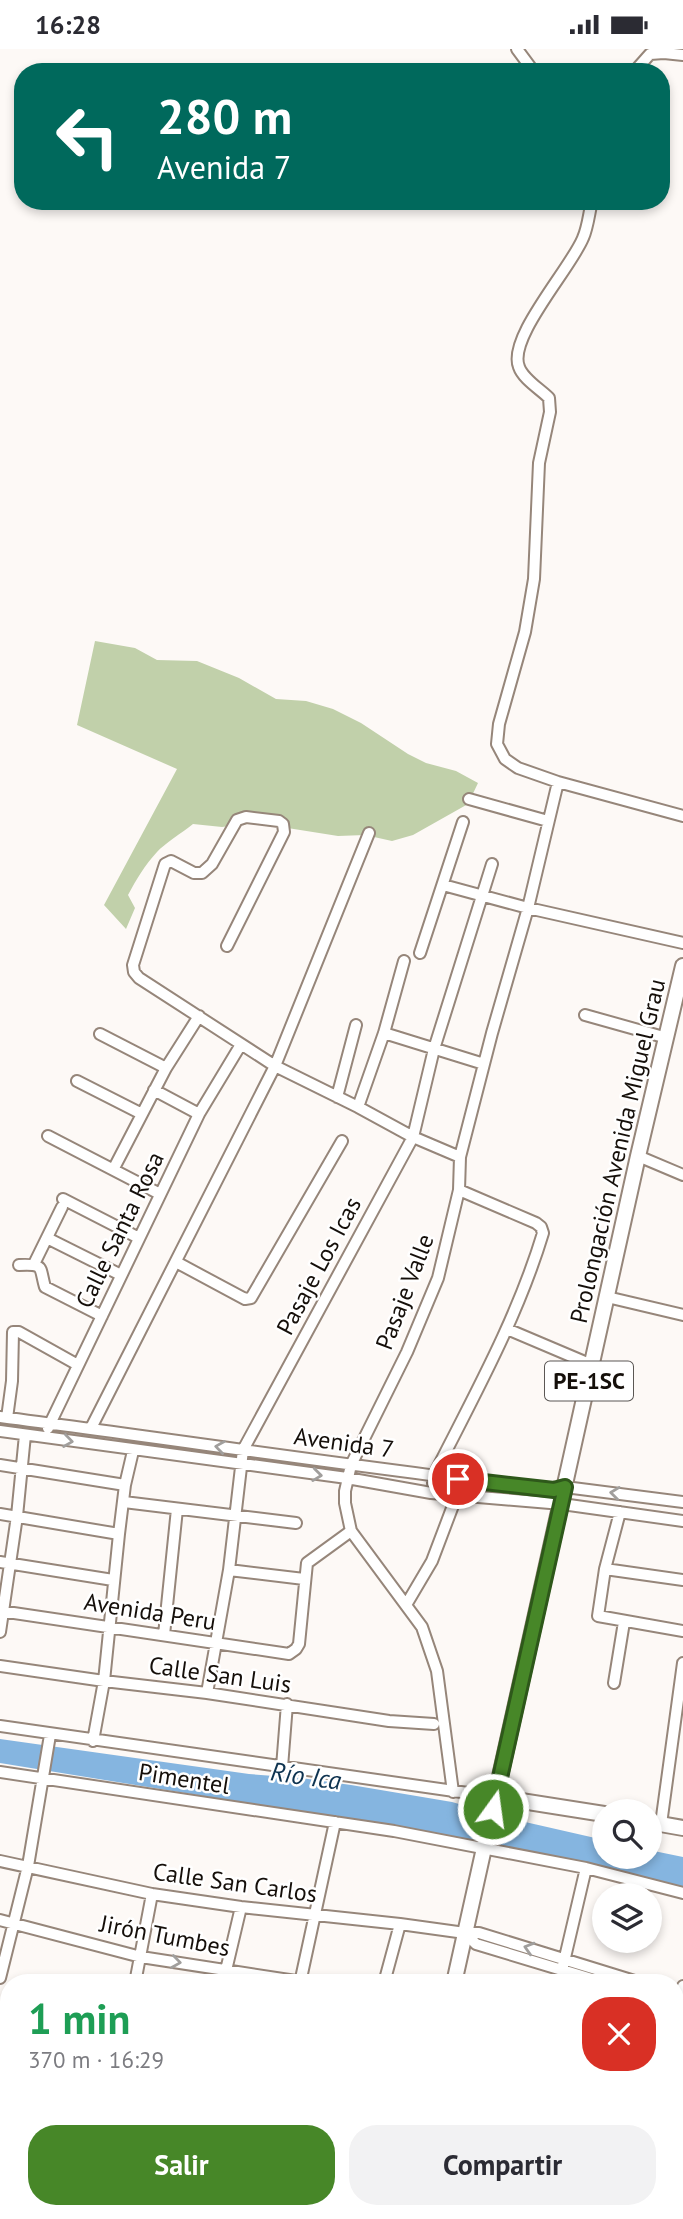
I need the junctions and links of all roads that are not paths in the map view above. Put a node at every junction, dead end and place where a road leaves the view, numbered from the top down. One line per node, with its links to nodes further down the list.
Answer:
1 (683, 55): 2 (street)
2 (642, 63)
3 (590, 210): 4 (street)
4 (558, 782): 6 (street); 7 (street, Pasaje Valle)
5 (469, 799): 7 (street)
6 (683, 816)
7 (548, 821): 13 (street, Pasaje Valle)
8 (463, 822): 11 (street)
9 (369, 833): 28 (street)
10 (492, 864): 12 (street, Pasaje Los Icas)
11 (443, 885): 12 (street); 16 (street)
12 (482, 896): 13 (street); 26 (street, Pasaje Los Icas)
13 (528, 908): 14 (street); 27 (street, Pasaje Valle)
14 (683, 943)
15 (227, 946): 19 (street)
16 (420, 953)
17 (404, 961): 22 (street)
18 (683, 966): 24 (main road, Prolongación Avenida Miguel Grau / PE-1SC)
19 (199, 1016): 25 (street); 29 (street)
20 (585, 1016): 24 (street)
21 (356, 1025): 32 (street)
22 (384, 1033): 26 (street); 33 (street)
23 (100, 1034): 29 (street)
24 (667, 1038): 39 (main road, Prolongación Avenida Miguel Grau / PE-1SC)
25 (240, 1046): 28 (street); 35 (street, Calle Santa Rosa)
26 (435, 1049): 27 (street); 37 (street, Pasaje Los Icas)
27 (484, 1063): 40 (street, Pasaje Valle)
28 (275, 1066): 32 (street); 47 (street)
29 (166, 1068): 31 (street)
30 (77, 1081): 34 (street)
31 (154, 1090): 34 (street); 35 (street)
32 (337, 1097): 33 (street)
33 (359, 1107): 37 (street)
34 (142, 1114): 41 (street)
35 (199, 1114): 44 (street, Calle Santa Rosa)
36 (48, 1136): 41 (street)
37 (413, 1137): 40 (street); 63 (street, Pasaje Los Icas)
38 (342, 1141): 47 (street)
39 (638, 1156): 42 (street); 51 (main road, Prolongación Avenida Miguel Grau / PE-1SC)
40 (460, 1157): 43 (street, Pasaje Valle)
41 (114, 1168): 44 (street)
42 (683, 1175)
43 (459, 1190): 54 (street); 67 (street, Pasaje Valle)
44 (160, 1194): 46 (street, Calle Santa Rosa)
45 (47, 1238): 46 (street); 48 (street); 50 (street)
46 (139, 1238): 50 (street, Calle Santa Rosa)
47 (176, 1262): 59 (street)
48 (34, 1264): 49 (street); 53 (street)
49 (19, 1265)
50 (121, 1275): 53 (street, Calle Santa Rosa)
51 (607, 1297): 52 (street); 56 (main road, Prolongación Avenida Miguel Grau / PE-1SC)
52 (683, 1315)
53 (102, 1316): 55 (street, Calle Santa Rosa)
54 (508, 1329): 56 (street); 69 (street)
55 (78, 1364): 57 (street); 58 (street, Calle Santa Rosa)
56 (592, 1365): 72 (main road, Prolongación Avenida Miguel Grau / PE-1SC)
57 (4, 1418): 58 (street, Avenida 7)
58 (50, 1424): 59 (street, Avenida 7); 62 (street, Calle Santa Rosa)
59 (91, 1428): 63 (street, Avenida 7, one-way to 59)
60 (0, 1431): 61 (street, Avenida 7)
61 (25, 1435): 62 (street, Avenida 7); 68 (street)
62 (45, 1437): 64 (street, Avenida 7, one-way to 64)
63 (243, 1450): 66 (street, Pasaje Los Icas); 67 (street, Avenida 7)
64 (133, 1451): 66 (street, Avenida 7); 71 (street)
65 (0, 1465): 68 (street)
66 (241, 1465): 70 (street, Avenida 7, one-way to 70); 81 (street, Pasaje Los Icas)
67 (351, 1465): 69 (street, Avenida 7); 70 (street, Pasaje Valle)
68 (22, 1468): 71 (street); 82 (street)
69 (434, 1477): 72 (street, Avenida 7); 73 (street)
70 (347, 1478): 73 (street, Avenida 7); 85 (street, Pasaje Valle)
71 (125, 1485): 75 (street)
72 (565, 1487): 76 (street, Avenida 7, one-way to 72); 77 (main road, Prolongación Avenida Miguel Grau / PE-1SC)
73 (430, 1493): 74 (street, Avenida 7)
74 (457, 1495): 77 (street, Avenida 7); 93 (street)
75 (124, 1502): 78 (street); 86 (street)
76 (683, 1502)
77 (562, 1504): 79 (street, Avenida 7); 119 (main road, Prolongación Avenida Miguel Grau / PE-1SC)
78 (177, 1509): 81 (street); 99 (street)
79 (620, 1512): 83 (street, Avenida 7); 88 (street)
80 (0, 1514): 82 (street)
81 (235, 1515): 84 (street); 89 (street, Pasaje Los Icas)
82 (17, 1516): 86 (street); 87 (street)
83 (683, 1521)
84 (296, 1523)
85 (351, 1531): 90 (street); 93 (street, Pasaje Valle)
86 (119, 1534): 91 (street)
87 (5, 1562): 91 (street); 94 (street)
88 (605, 1569): 92 (street); 95 (street)
89 (229, 1570): 90 (street); 100 (street, Pasaje Los Icas)
90 (304, 1579): 100 (street, Avenida Peru)
91 (113, 1580): 96 (street)
92 (683, 1580)
93 (406, 1605): 117 (street, Pasaje Valle)
94 (2, 1612): 96 (street, Avenida Peru); 97 (street)
95 (624, 1622): 98 (street); 104 (street)
96 (110, 1627): 99 (street, Avenida Peru); 103 (street)
97 (0, 1632)
98 (683, 1632)
99 (164, 1635): 100 (street, Avenida Peru)
100 (216, 1644): 105 (street, Pasaje Los Icas)
101 (683, 1663): 107 (street)
102 (0, 1665): 103 (street, Calle San Luis)
103 (104, 1681): 105 (street, Calle San Luis); 111 (street)
104 (614, 1683)
105 (207, 1693): 106 (street, Calle San Luis)
106 (287, 1705): 108 (street, Calle San Luis); 112 (street)
107 (679, 1717): 113 (street)
108 (435, 1724)
109 (0, 1726): 110 (street)
110 (49, 1738): 111 (street); 116 (street)
111 (93, 1741): 112 (street)
112 (282, 1767): 117 (street)
113 (669, 1770): 115 (street); 118 (street)
114 (0, 1772): 116 (street, Pimentel)
115 (683, 1772)
116 (42, 1776): 121 (street, Pimentel); 126 (street)
117 (453, 1792): 119 (street)
118 (661, 1799)
119 (495, 1803): 120 (main road); 124 (main road, Prolongación Avenida Miguel Grau)
120 (592, 1813)
121 (335, 1822): 124 (street, Pimentel); 131 (street)
122 (662, 1824): 123 (main road)
123 (683, 1828)
124 (485, 1846): 127 (street, Pimentel); 135 (main road, Prolongación Avenida Miguel Grau)
125 (0, 1861): 126 (street, Calle San Carlos)
126 (28, 1866): 128 (street, Calle San Carlos); 133 (street)
127 (586, 1868): 129 (street, Pimentel); 137 (street)
128 (152, 1893): 130 (street, Calle San Carlos); 136 (street)
129 (683, 1893)
130 (241, 1907): 131 (street, Calle San Carlos); 138 (street)
131 (316, 1916): 134 (street, Calle San Carlos); 143 (street)
132 (0, 1920): 133 (street, Jirón Tumbes)
133 (15, 1924): 136 (street, Jirón Tumbes); 139 (street)
134 (400, 1924): 135 (street, Calle San Carlos); 144 (street)
135 (465, 1933): 137 (street, Calle San Carlos); 145 (main road, Prolongación Avenida Miguel Grau)
136 (141, 1957): 138 (street, Jirón Tumbes, one-way to 138); 140 (street)
137 (563, 1965): 146 (street); 147 (street); 148 (street)
138 (227, 1970): 141 (street); 142 (street, Jirón Tumbes)
139 (1, 1974)
140 (137, 1974)
141 (226, 1974)
142 (252, 1974)
143 (305, 1974)
144 (386, 1974)
145 (456, 1974)
146 (561, 1974)
147 (584, 1974)
148 (602, 1974)

